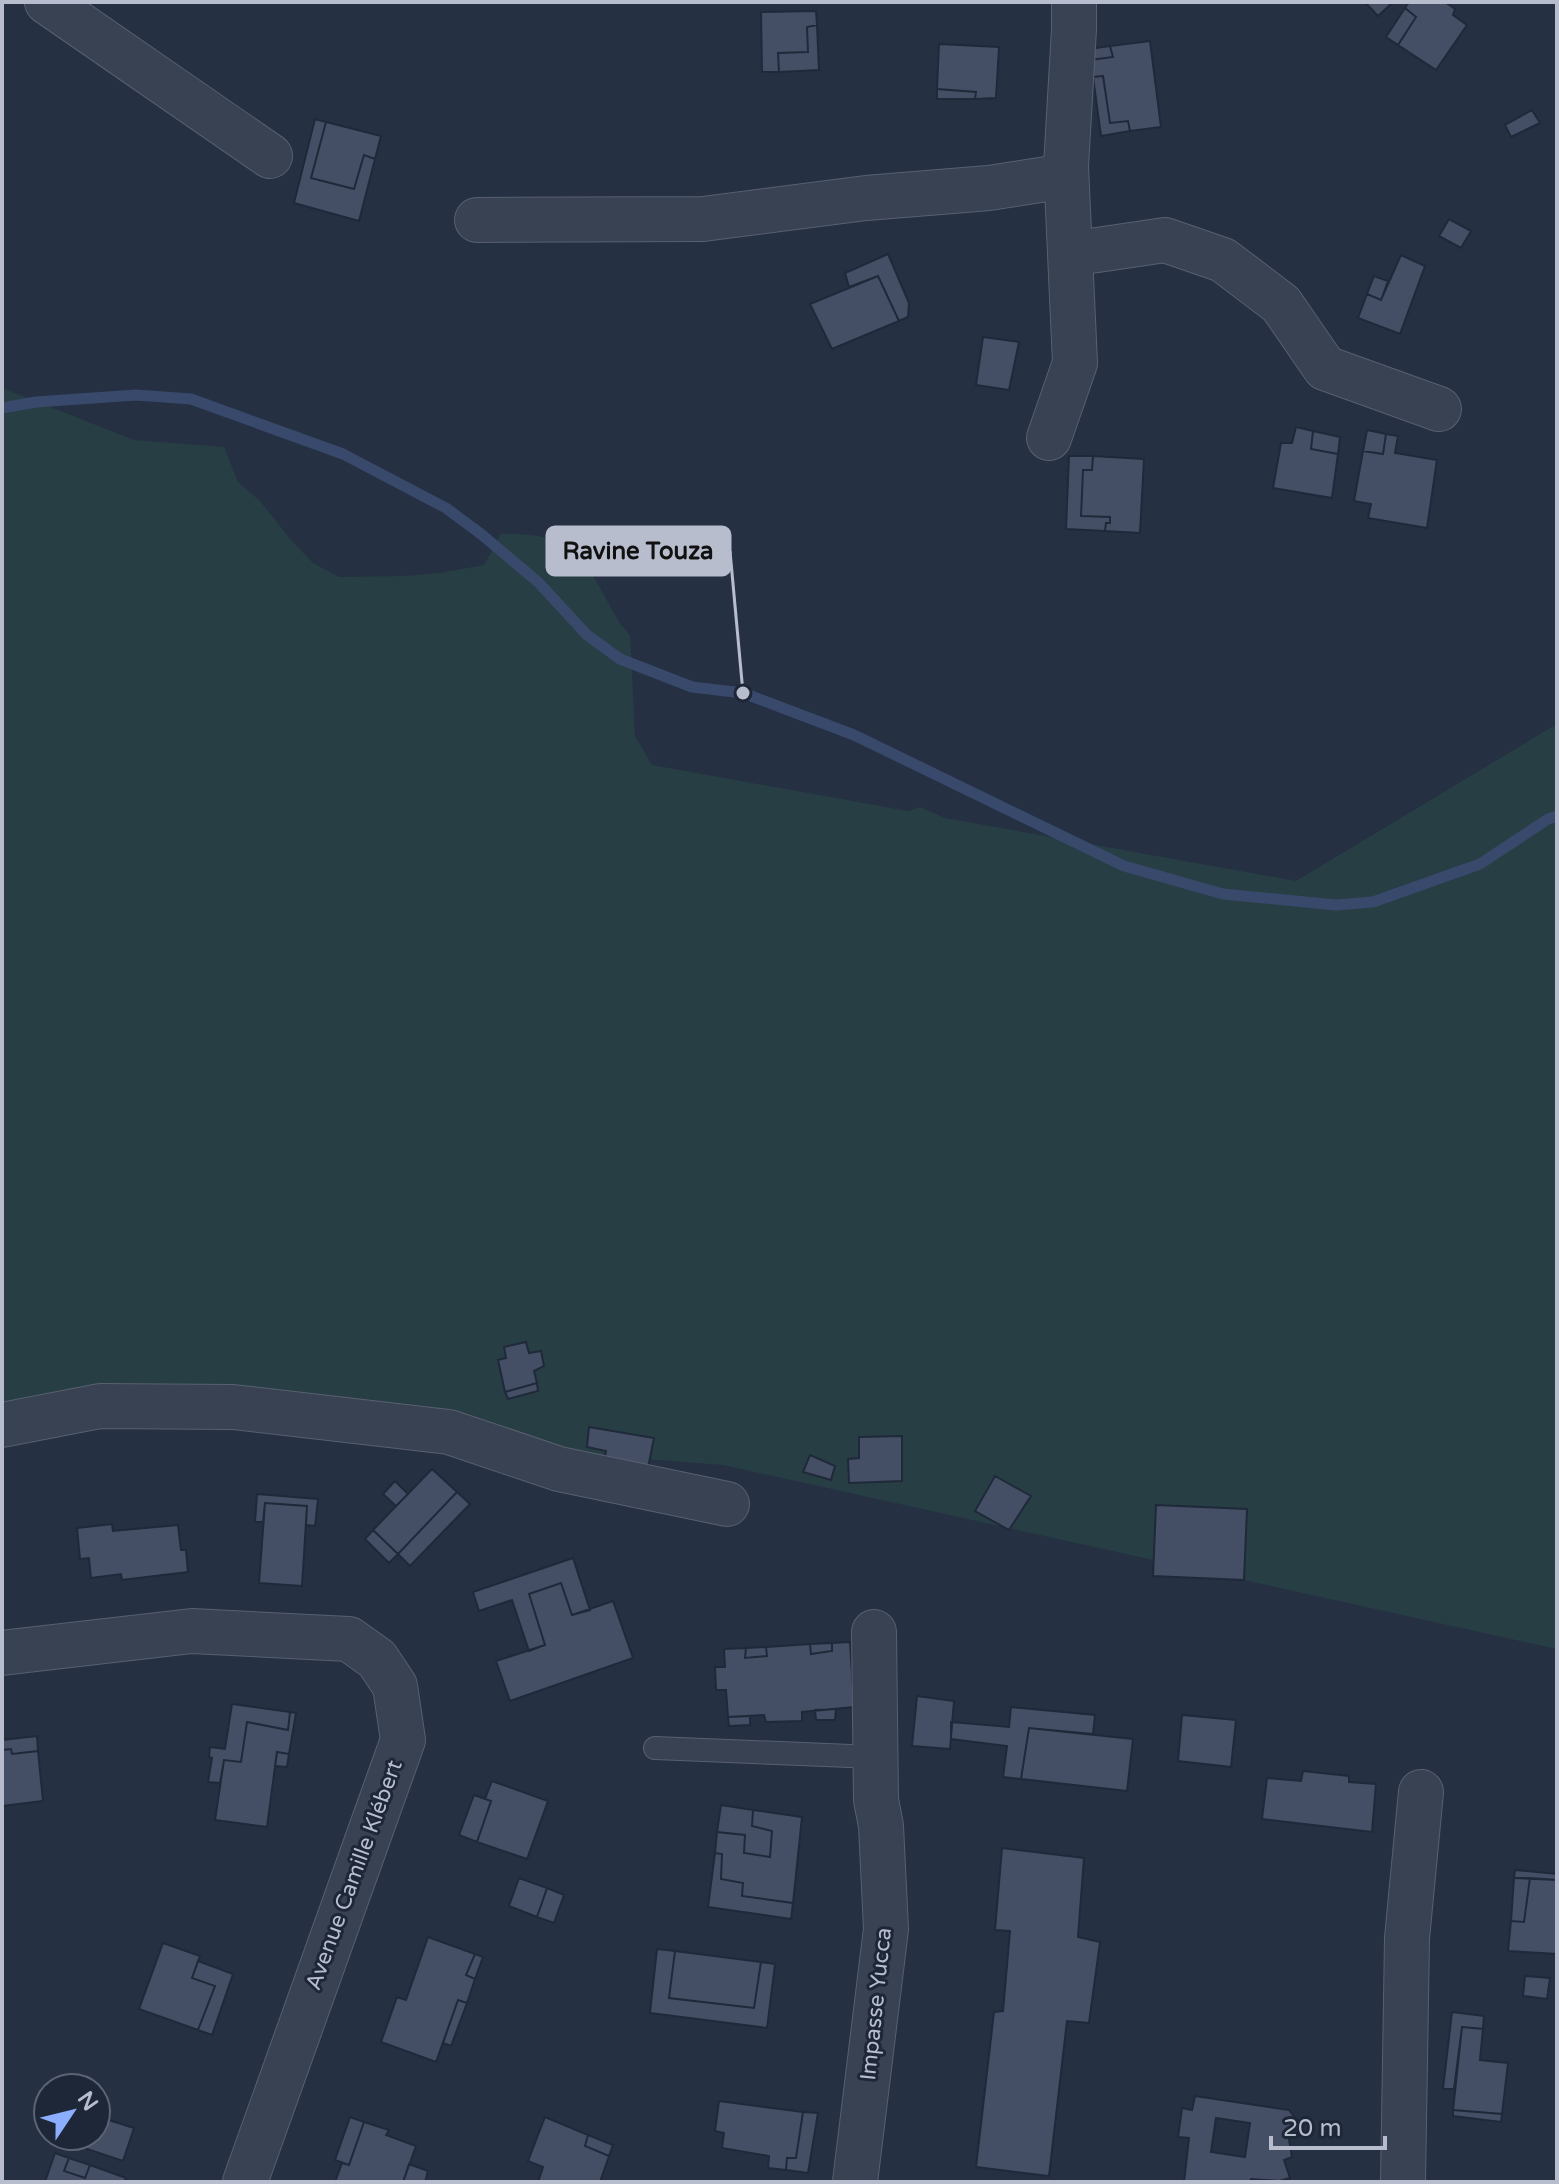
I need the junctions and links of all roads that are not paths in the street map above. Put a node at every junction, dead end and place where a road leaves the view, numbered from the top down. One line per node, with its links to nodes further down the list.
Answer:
1 (47, 2): 3 (street)
2 (1074, 2): 4 (street)
3 (270, 156)
4 (1066, 176): 5 (street); 6 (street)
5 (477, 220)
6 (1070, 254): 7 (street); 8 (street)
7 (1439, 409)
8 (1049, 438)
9 (2, 1425): 10 (street)
10 (727, 1504)
11 (874, 1632): 14 (street, Impasse Yucca)
12 (2, 1653): 16 (street, Avenue Camille Klébert)
13 (655, 1748): 14 (lane)
14 (875, 1757): 17 (street, Impasse Yucca)
15 (1421, 1792): 18 (street)
16 (245, 2182)
17 (855, 2182)
18 (1403, 2182)

